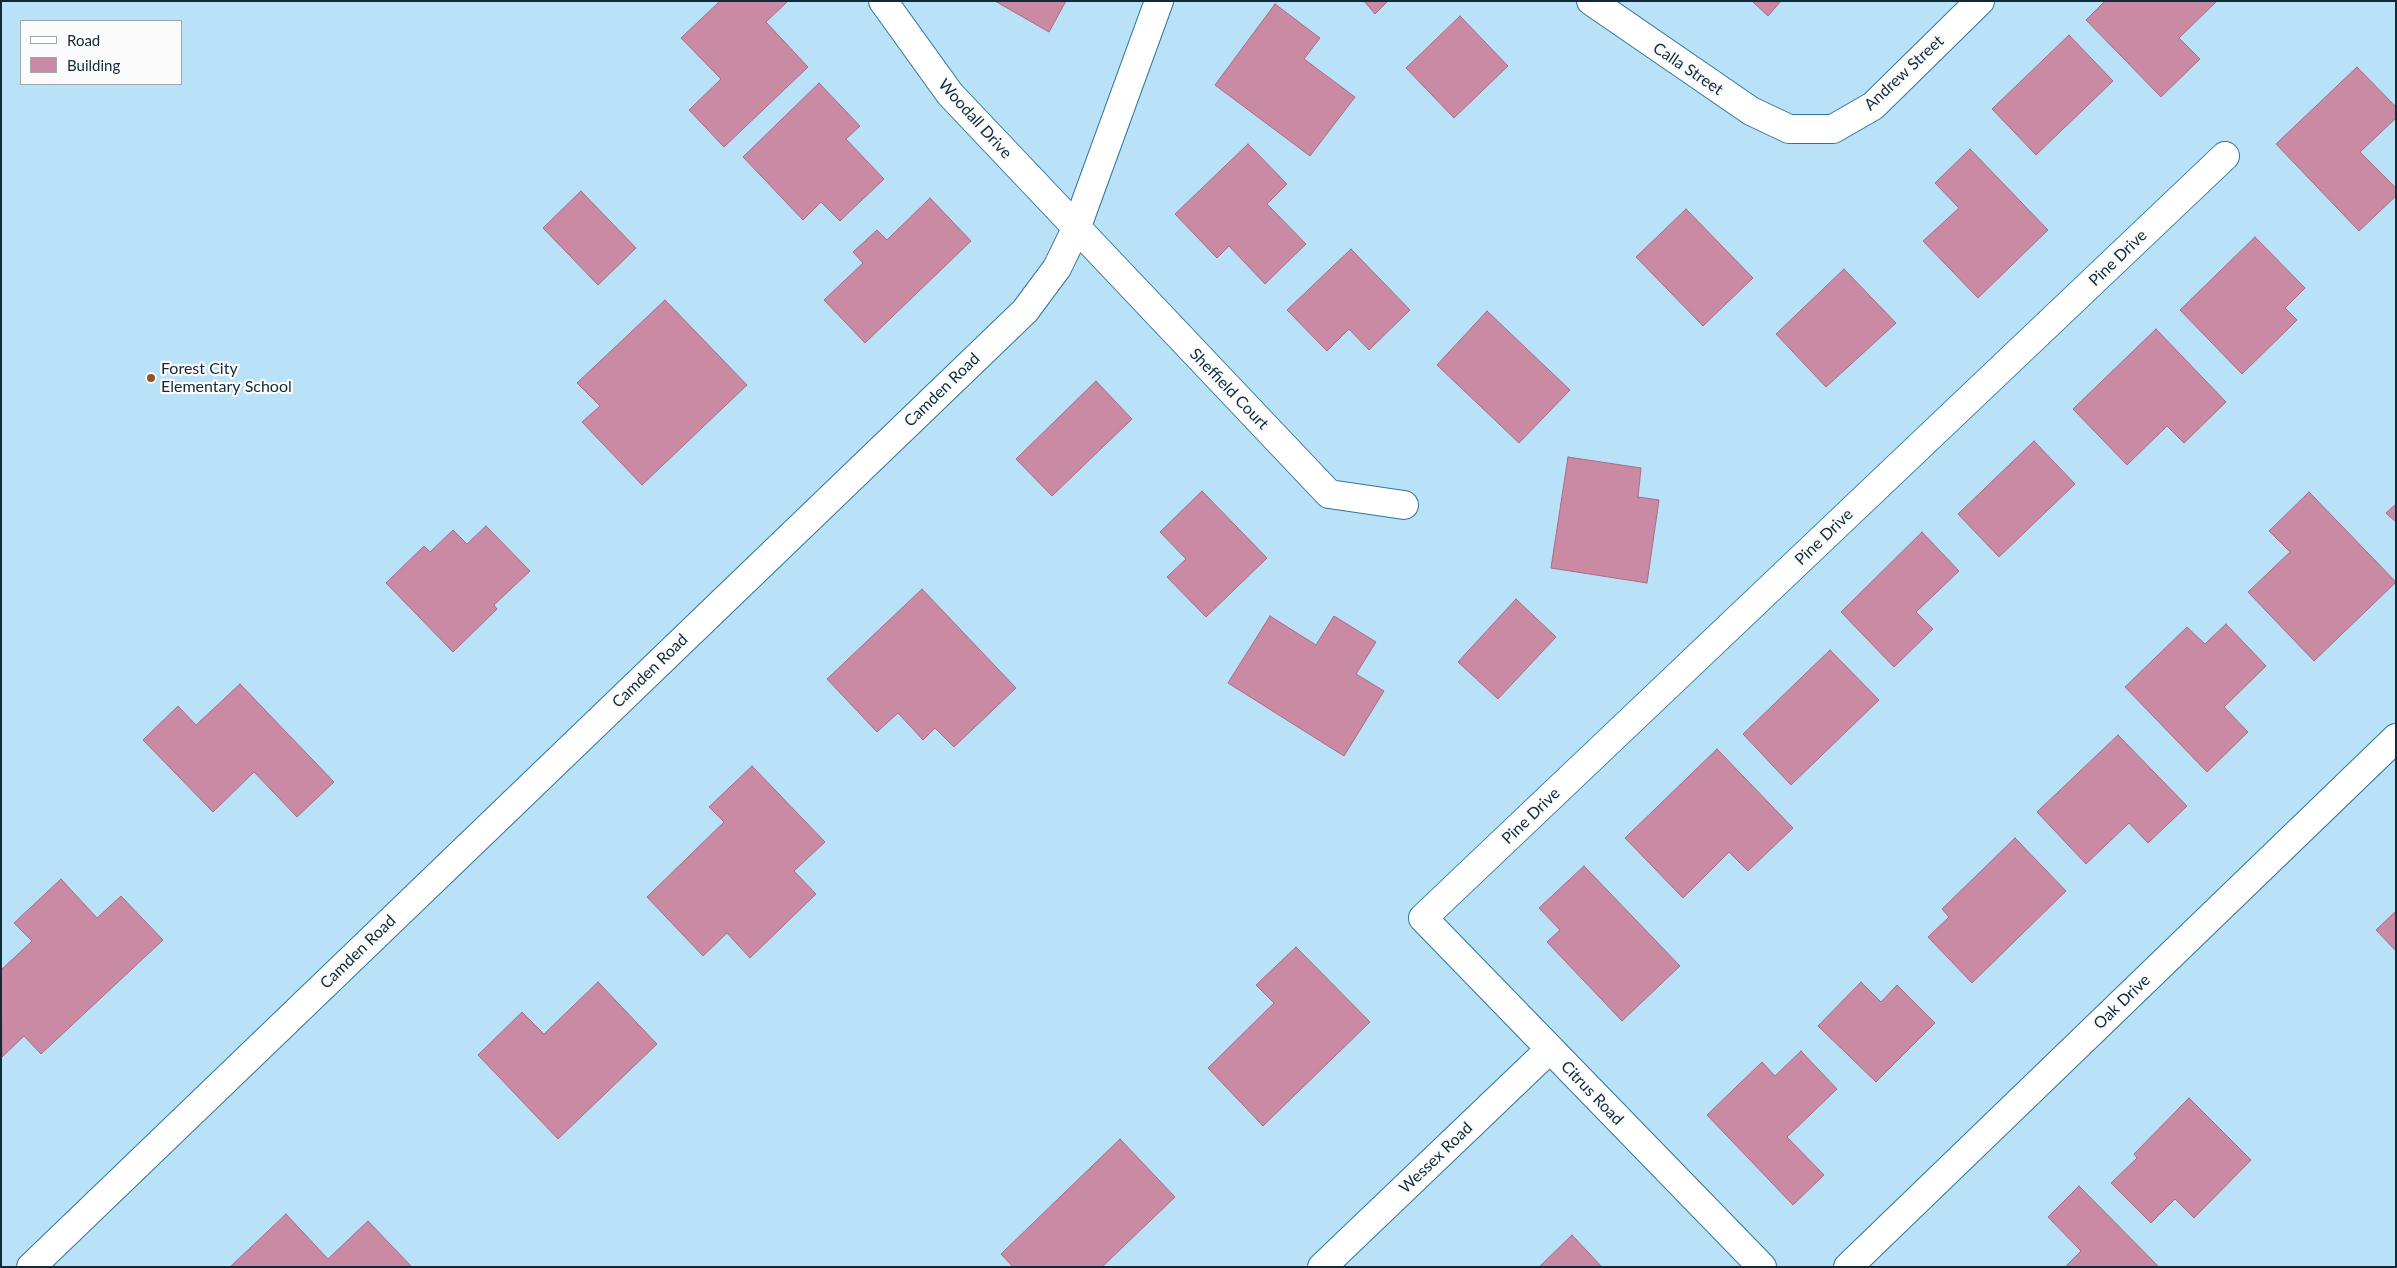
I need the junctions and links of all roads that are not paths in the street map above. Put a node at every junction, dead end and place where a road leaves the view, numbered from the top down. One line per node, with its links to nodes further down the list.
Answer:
1 (883, 1): 7 (street, Woodall Drive)
2 (1159, 1): 7 (street, Camden Road)
3 (1591, 1): 5 (street, Calla Street)
4 (1980, 1): 5 (street, Andrew Street)
5 (1789, 130)
6 (2225, 156): 10 (street, Pine Drive)
7 (1076, 229): 8 (street, Sheffield Court); 12 (street, Camden Road)
8 (1404, 504)
9 (2396, 738): 15 (street, Oak Drive)
10 (1424, 918): 11 (street, Citrus Road)
11 (1550, 1049): 13 (street, Wessex Road); 14 (street, Citrus Road)
12 (43, 1263)
13 (1322, 1267)
14 (1762, 1267)
15 (1848, 1267)

